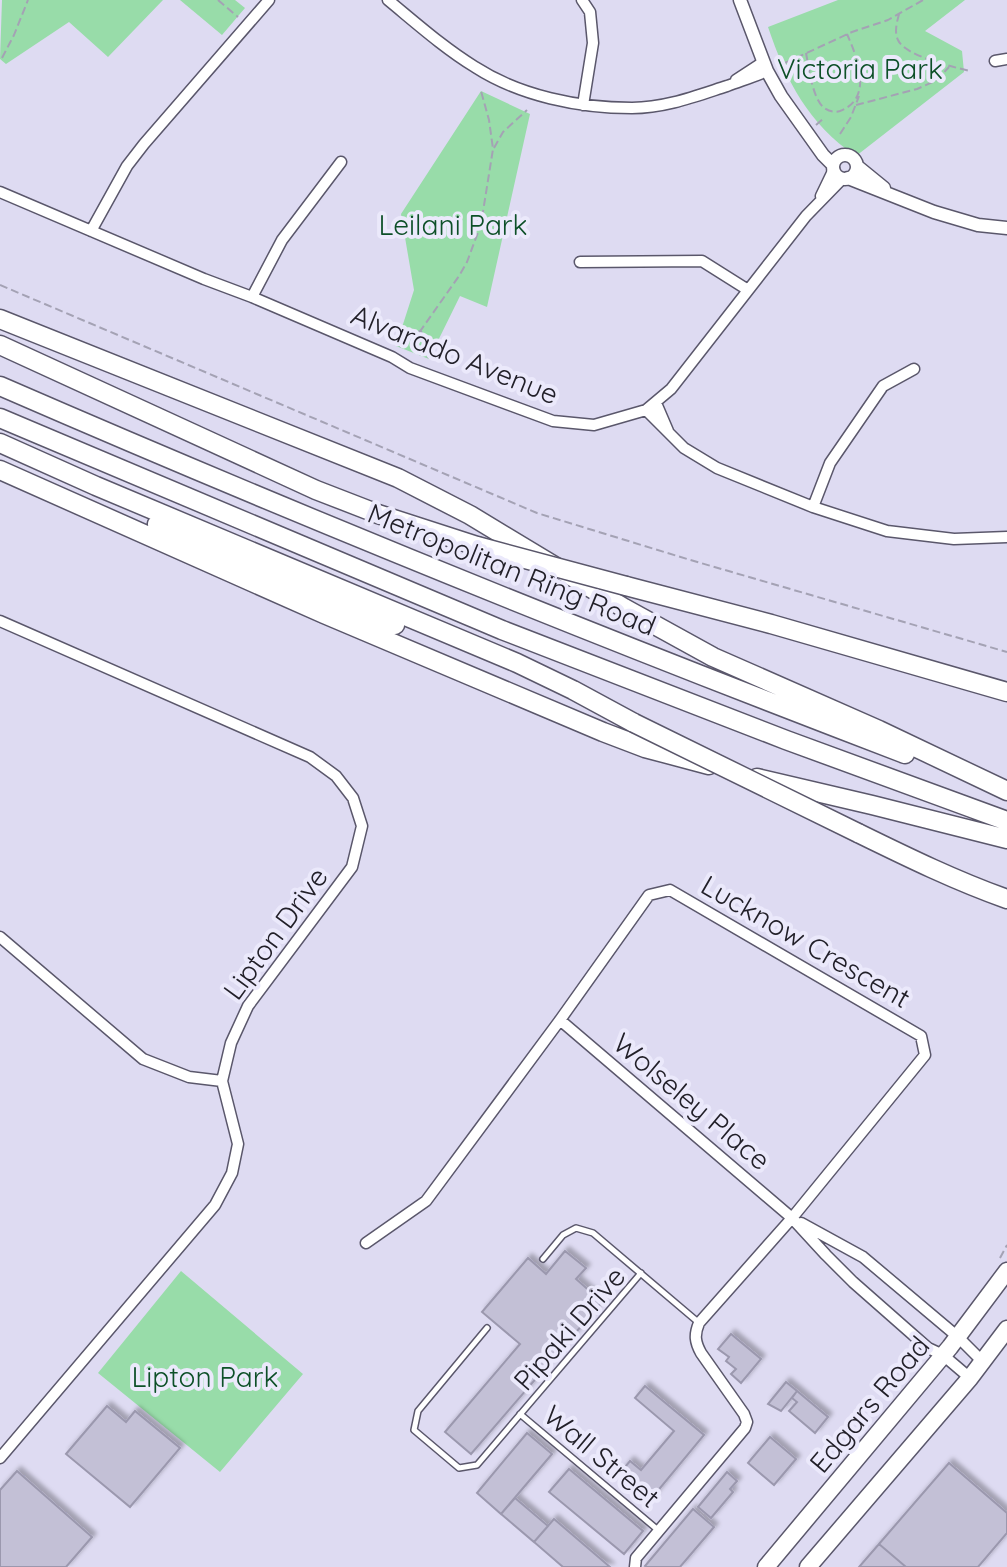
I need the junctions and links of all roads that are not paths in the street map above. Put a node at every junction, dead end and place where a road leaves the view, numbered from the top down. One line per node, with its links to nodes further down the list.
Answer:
1 (269, 0): 12 (street)
2 (388, 0): 6 (street)
3 (582, 0): 6 (street)
4 (740, 0): 5 (street)
5 (764, 67): 6 (street); 8 (street)
6 (583, 105)
7 (341, 162): 15 (street)
8 (840, 169): 10 (street); 10 (street); 14 (street)
9 (0, 192): 12 (street, Alvarado Avenue)
10 (889, 193): 11 (street)
11 (1007, 228)
12 (91, 231): 15 (street, Alvarado Avenue)
13 (580, 262): 14 (street)
14 (748, 290): 22 (street)
15 (252, 297): 22 (street, Alvarado Avenue)
16 (0, 319): 32 (highway)
17 (0, 345): 21 (highway)
18 (0, 355): 21 (highway)
19 (914, 369): 27 (street)
20 (0, 386): 32 (highway, Metropolitan Ring Road)
21 (87, 387): 30 (highway, bridge)
22 (651, 407): 27 (street)
23 (0, 418): 33 (highway, Metropolitan Ring Road)
24 (0, 443): 31 (highway)
25 (0, 457): 31 (highway)
26 (0, 470): 34 (highway)
27 (813, 507): 28 (street)
28 (1007, 537)
29 (0, 621): 38 (street, Lipton Drive)
30 (1007, 692)
31 (634, 723): 35 (highway, bridge)
32 (1007, 792)
33 (1007, 821)
34 (1007, 839)
35 (1007, 899)
36 (0, 937): 38 (street)
37 (560, 1020): 39 (street, Wolseley Place); 39 (street, Lucknow Crescent); 40 (street, Lucknow Crescent)
38 (222, 1081): 52 (street, Lipton Drive)
39 (792, 1218): 44 (street); 47 (street, Wolseley Place); 48 (street, Wolseley Place)
40 (366, 1243)
41 (543, 1259): 43 (lane)
42 (1007, 1271): 47 (main road, Edgars Road)
43 (641, 1273): 44 (lane, Pipaki Drive); 51 (lane, Pipaki Drive)
44 (699, 1323): 53 (street)
45 (487, 1328): 51 (lane, Pipaki Drive)
46 (1007, 1329): 49 (main road)
47 (958, 1337): 48 (main road, Edgars Road); 49 (street, Wolseley Place)
48 (943, 1355): 50 (street, Wolseley Place); 55 (main road, Edgars Road)
49 (983, 1362): 50 (main road)
50 (970, 1378): 56 (main road)
51 (520, 1414): 53 (lane, Wall Street)
52 (0, 1458)
53 (658, 1530): 54 (street)
54 (635, 1567)
55 (766, 1567)
56 (808, 1567)

